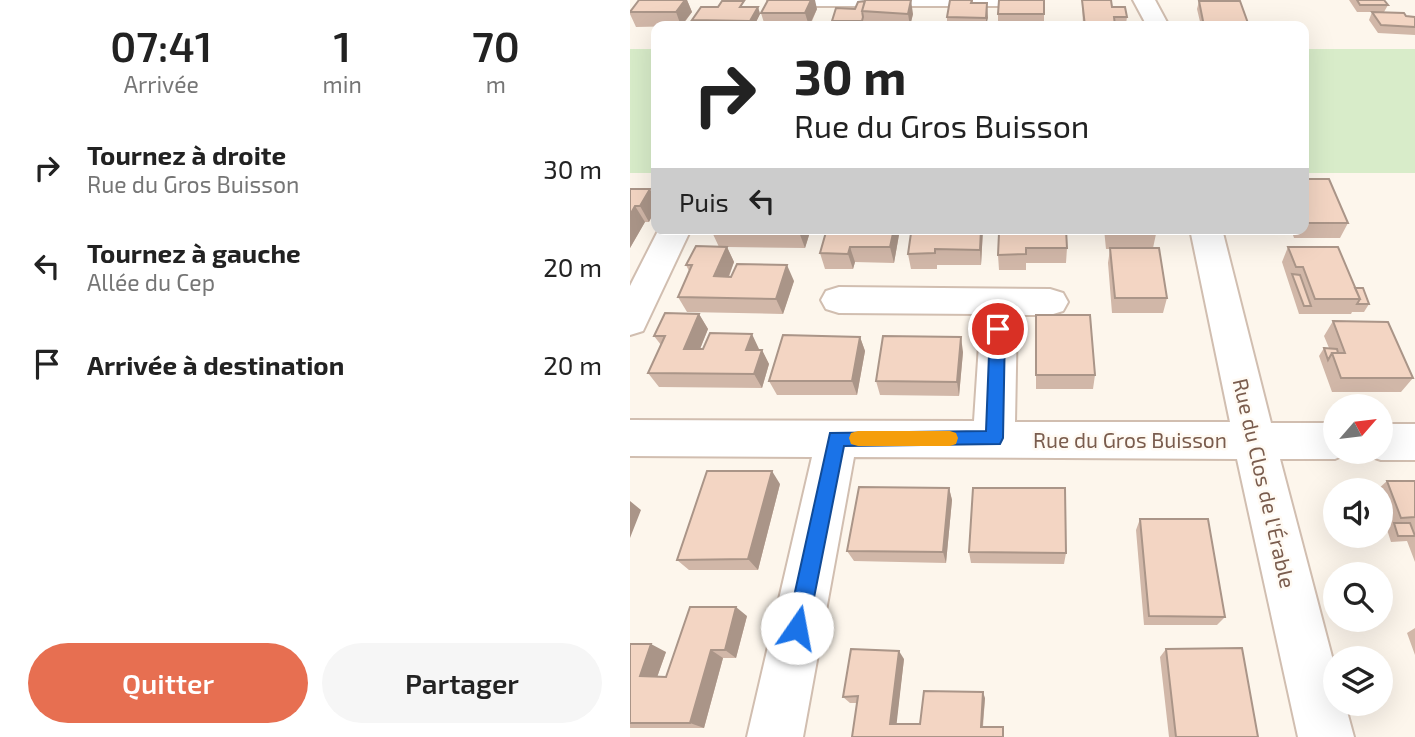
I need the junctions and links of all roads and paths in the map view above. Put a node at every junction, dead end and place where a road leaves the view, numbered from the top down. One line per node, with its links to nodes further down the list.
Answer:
1 (779, 0): 2 (street)
2 (1029, 0)
3 (1144, 0): 4 (street)
4 (1155, 21)
5 (672, 235): 10 (street)
6 (1207, 235): 14 (street, Rue du Clos de l'Érable)
7 (839, 300): 8 (street)
8 (999, 302): 9 (street); 13 (street)
9 (1050, 302)
10 (630, 321)
11 (630, 438): 12 (street, Rue du Gros Buisson)
12 (836, 438): 13 (street, Rue du Gros Buisson); 18 (street)
13 (994, 438): 14 (street, Rue du Gros Buisson)
14 (1254, 440): 15 (street, Rue du Gros Buisson); 19 (street, Rue du Clos de l'Érable)
15 (1323, 441)
16 (1393, 442): 17 (street)
17 (1415, 442)
18 (775, 737)
19 (1326, 737)

